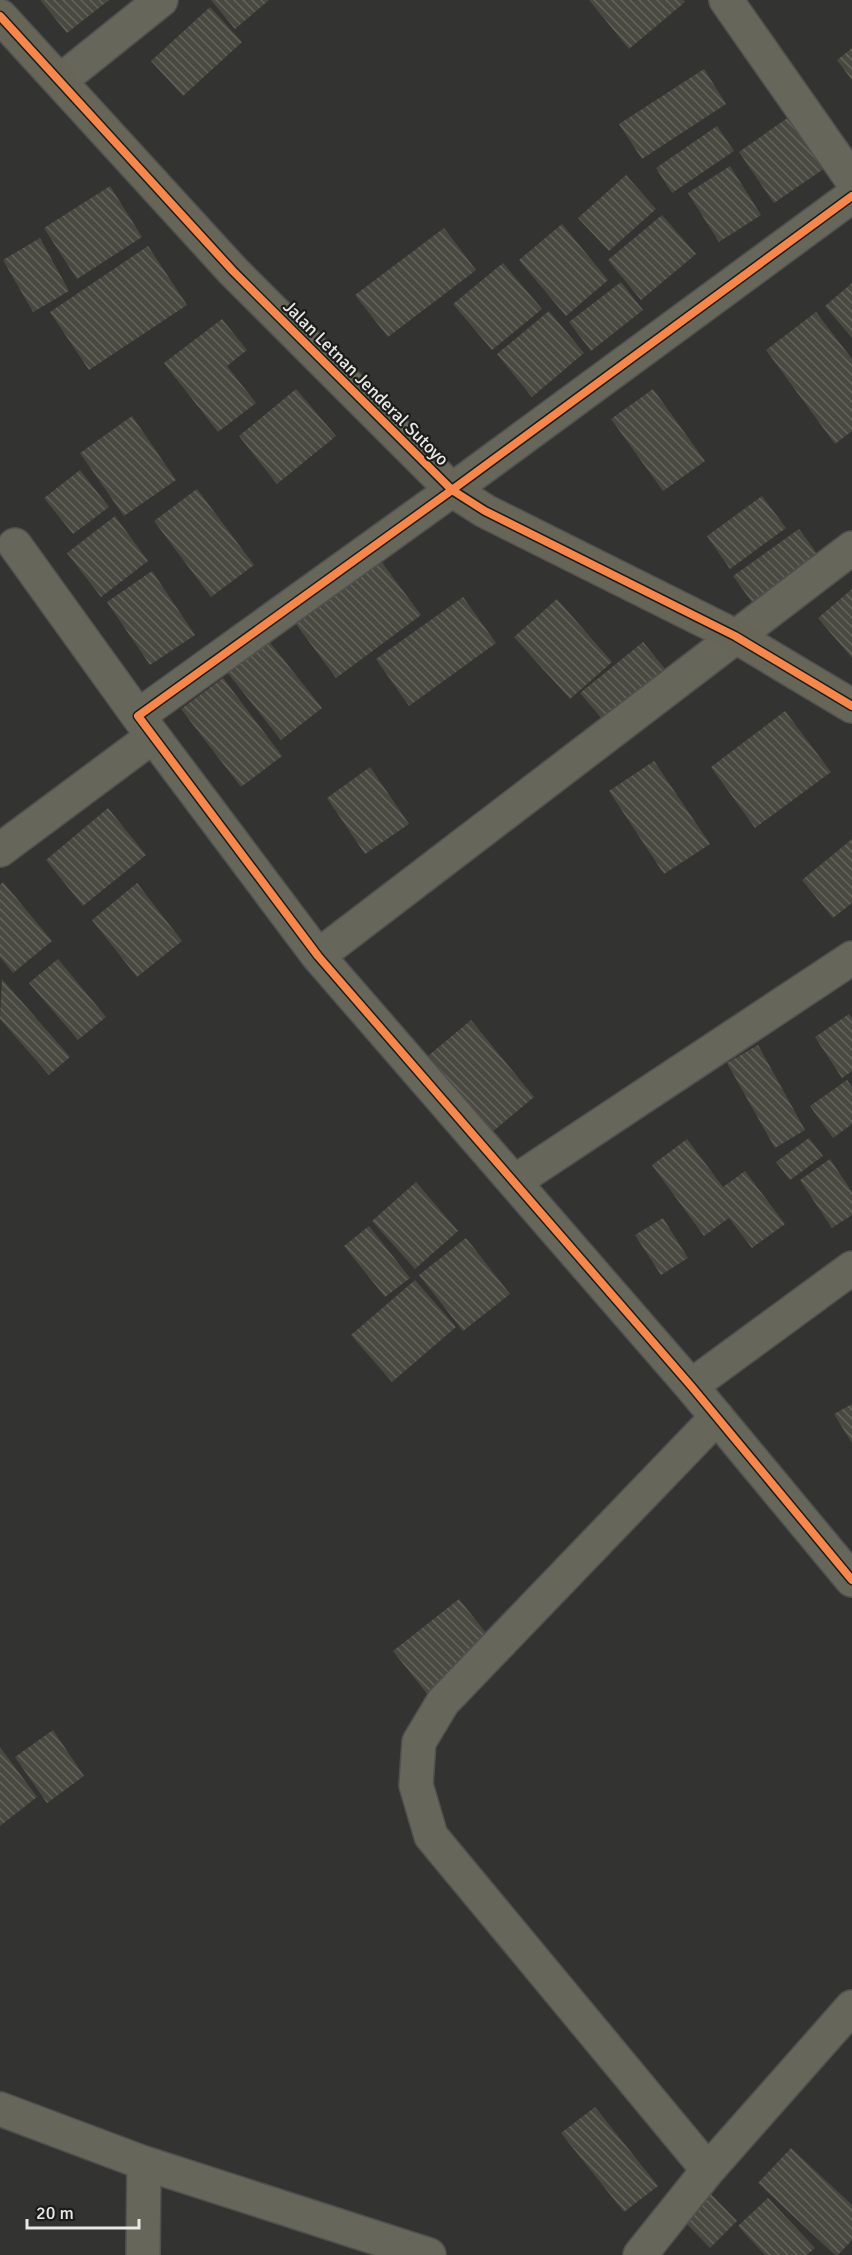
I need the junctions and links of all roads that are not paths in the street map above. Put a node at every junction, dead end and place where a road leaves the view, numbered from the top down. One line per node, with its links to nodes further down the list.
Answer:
1 (161, 0): 4 (street)
2 (726, 0): 5 (street)
3 (0, 16): 4 (street, Jalan Letnan Jenderal Sutoyo)
4 (60, 81): 7 (street, Jalan Letnan Jenderal Sutoyo)
5 (852, 180)
6 (852, 196): 7 (street)
7 (452, 490): 10 (street, Jalan Letnan Jenderal Sutoyo); 12 (street)
8 (15, 545): 12 (street)
9 (852, 548): 10 (street)
10 (735, 636): 11 (street, Jalan Letnan Jenderal Sutoyo); 14 (street)
11 (852, 706)
12 (145, 726): 13 (street); 14 (street)
13 (0, 850)
14 (318, 956): 16 (street)
15 (852, 958): 16 (street)
16 (514, 1182): 18 (street)
17 (852, 1268): 18 (street)
18 (691, 1386): 19 (street)
19 (717, 1417): 20 (street); 24 (street)
20 (852, 1580)
21 (852, 2007): 24 (street)
22 (0, 2109): 23 (street)
23 (144, 2163): 25 (street); 26 (street)
24 (708, 2170): 27 (street)
25 (143, 2255)
26 (429, 2255)
27 (640, 2255)

